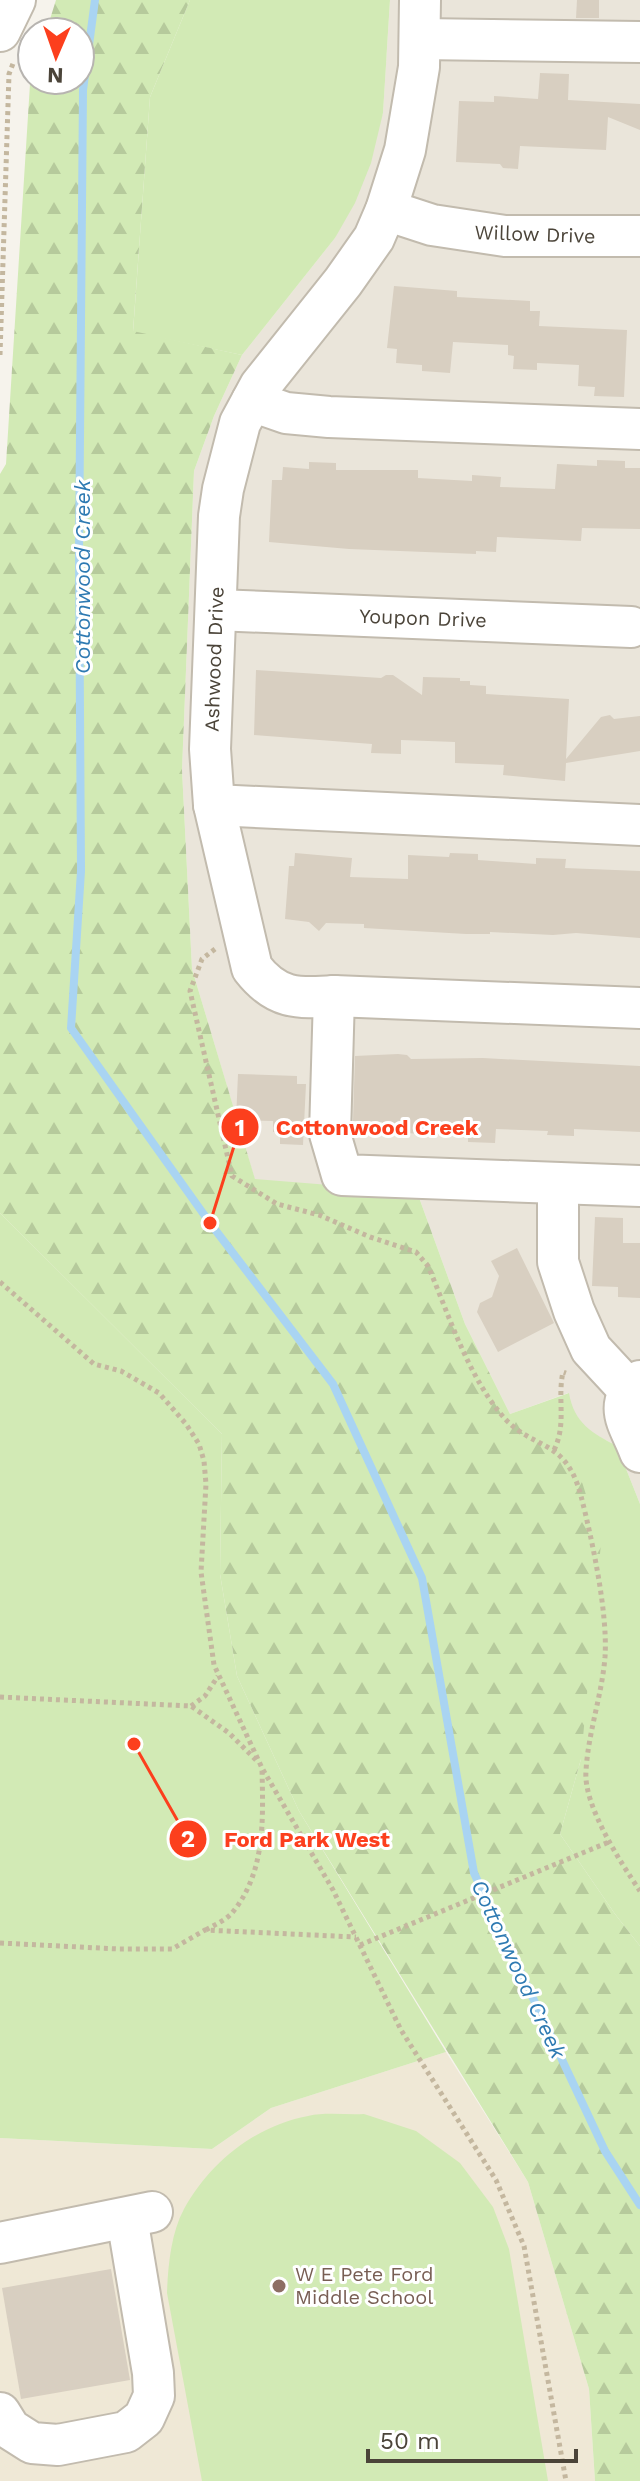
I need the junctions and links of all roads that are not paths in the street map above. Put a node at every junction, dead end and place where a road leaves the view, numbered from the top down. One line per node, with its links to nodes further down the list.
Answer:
1 (15, 0): 3 (street)
2 (420, 19): 4 (street); 5 (street, Ashwood Drive)
3 (9, 40)
4 (640, 42)
5 (386, 210): 6 (street, Willow Drive); 7 (street, Ashwood Drive)
6 (640, 236)
7 (252, 401): 8 (street); 9 (street, Ashwood Drive)
8 (640, 429)
9 (216, 610): 10 (street, Youpon Drive); 11 (street, Ashwood Drive)
10 (631, 627)
11 (214, 805): 12 (street); 13 (street, Ashwood Drive)
12 (640, 825)
13 (334, 996): 14 (street, Ashwood Drive); 15 (street)
14 (640, 1008)
15 (558, 1183): 16 (street); 17 (street)
16 (640, 1186)
17 (635, 1386): 18 (street)
18 (640, 1452)
19 (0, 2243): 20 (street)
20 (0, 2413)

